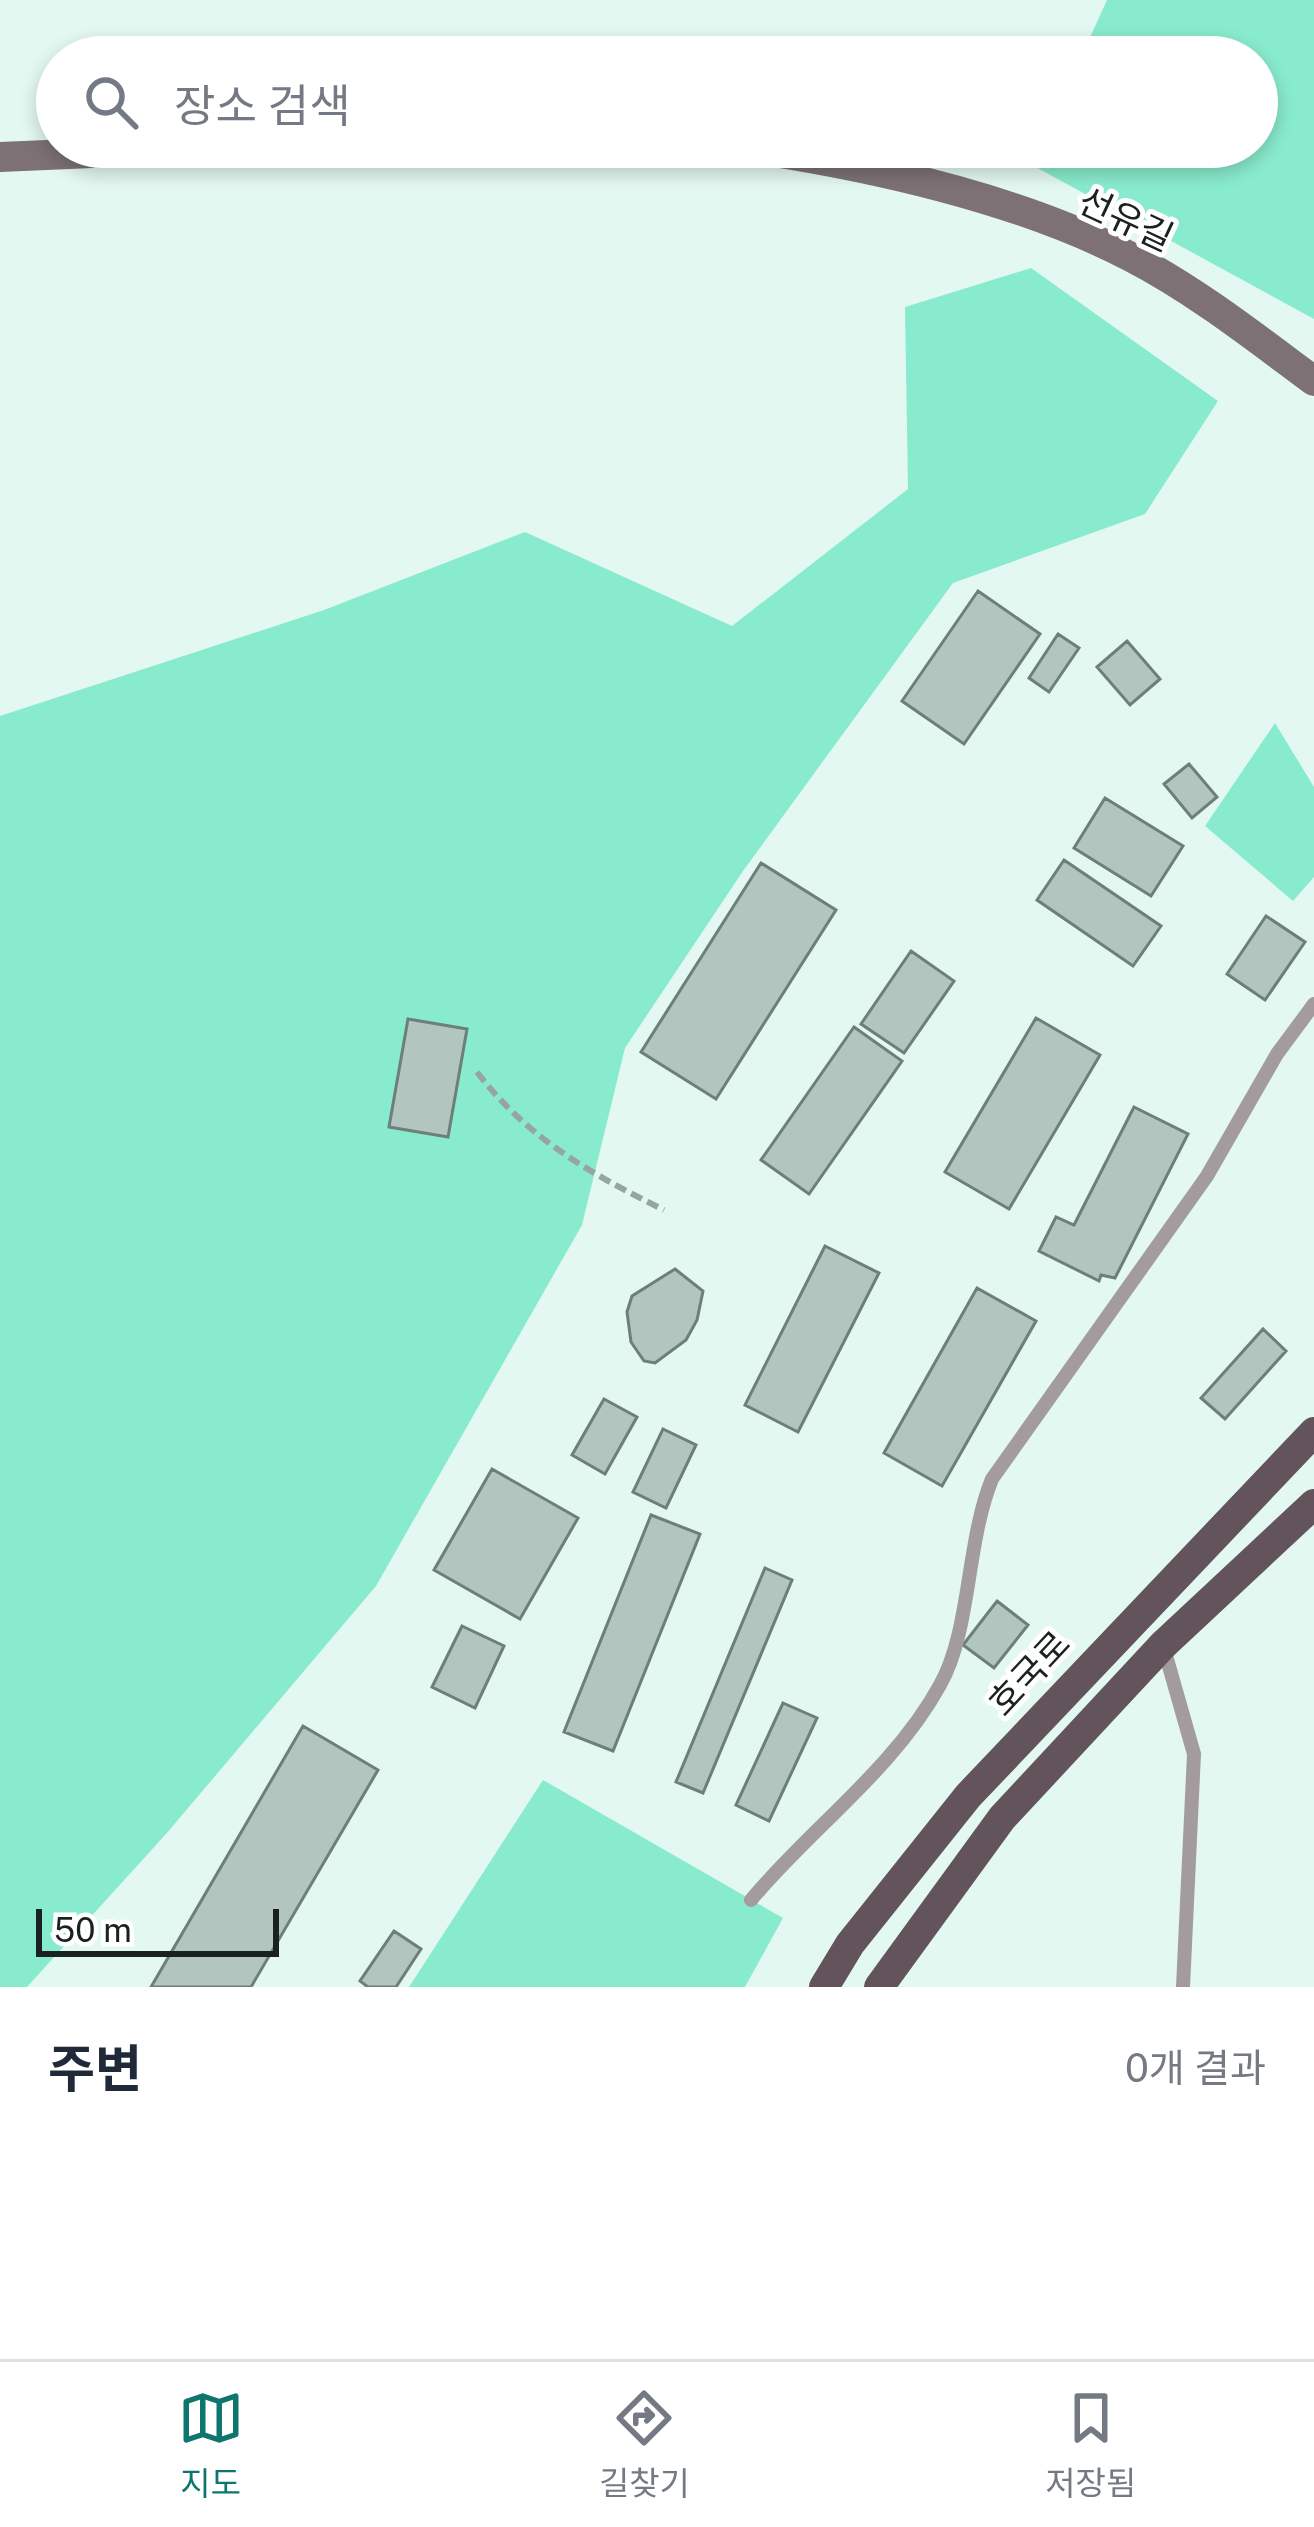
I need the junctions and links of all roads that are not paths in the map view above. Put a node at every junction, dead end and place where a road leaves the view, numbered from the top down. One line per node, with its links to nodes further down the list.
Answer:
1 (36, 155): 2 (street)
2 (0, 157)
3 (860, 168): 4 (street, 선유길)
4 (1314, 381)
5 (1314, 1004): 9 (lane)
6 (1314, 1432): 10 (main road, 호국로)
7 (1314, 1504): 8 (main road)
8 (1163, 1645): 11 (main road); 12 (lane)
9 (751, 1900)
10 (824, 1987)
11 (879, 1987)
12 (1183, 1987)

